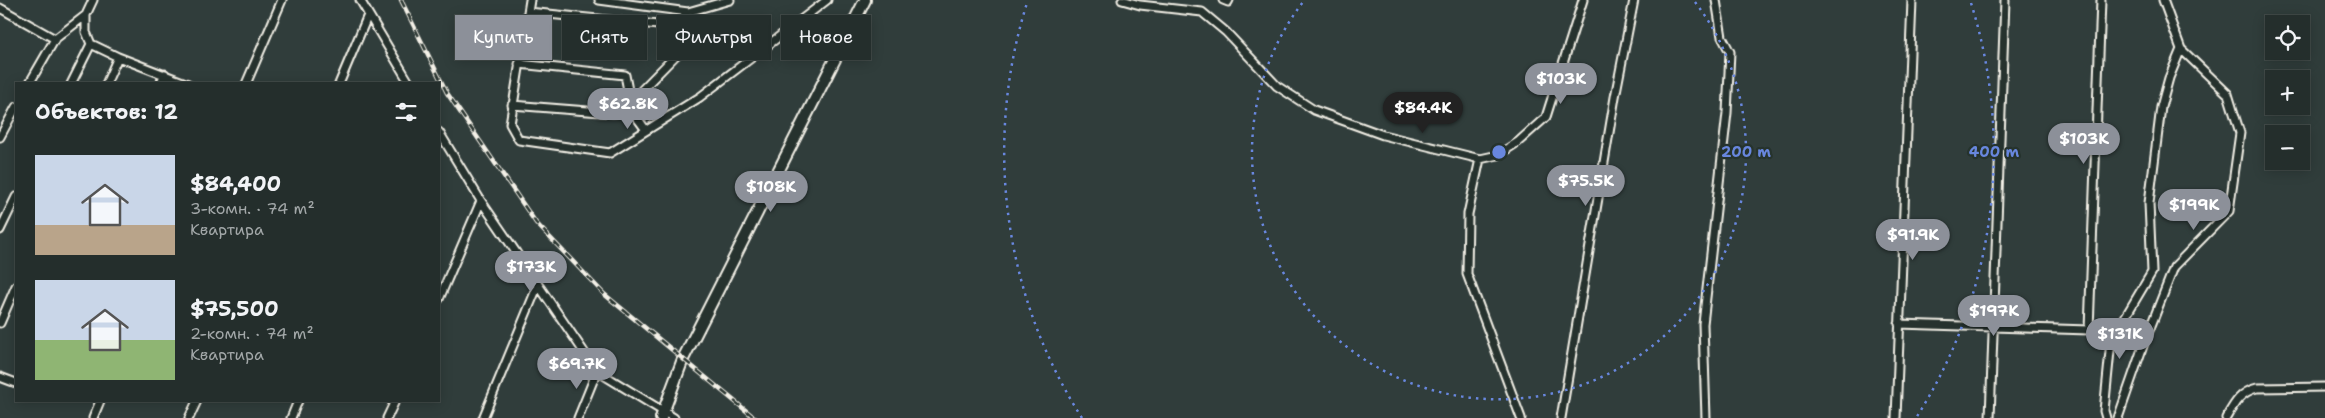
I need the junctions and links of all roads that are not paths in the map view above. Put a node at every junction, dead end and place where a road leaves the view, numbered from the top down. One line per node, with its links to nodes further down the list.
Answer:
1 (93, 0): 22 (street)
2 (282, 0): 38 (street)
3 (360, 0): 23 (street)
4 (530, 0): 20 (street)
5 (598, 0): 21 (street)
6 (730, 0): 21 (street)
7 (827, 0): 45 (street)
8 (865, 0): 68 (street)
9 (1122, 0): 48 (street)
10 (1223, 0): 11 (street)
11 (1229, 0)
12 (1583, 0): 48 (street)
13 (1634, 0): 77 (street)
14 (1716, 0): 78 (street)
15 (1912, 0): 56 (street)
16 (2005, 0): 57 (street)
17 (2101, 0): 58 (street)
18 (2162, 0): 28 (street)
19 (0, 8): 26 (street)
20 (528, 12): 25 (street); 31 (street)
21 (688, 12): 24 (street)
22 (86, 15): 26 (street); 27 (street)
23 (368, 15): 39 (street); 40 (street)
24 (686, 15)
25 (657, 25)
26 (55, 39): 33 (street)
27 (91, 44): 29 (street); 34 (street)
28 (2181, 48): 59 (street); 82 (street)
29 (118, 57): 32 (street); 35 (street)
30 (671, 60): 41 (street)
31 (519, 64): 41 (street); 42 (street)
32 (165, 74): 36 (street); 37 (street)
33 (30, 82)
34 (72, 82)
35 (107, 82)
36 (161, 82)
37 (183, 82)
38 (247, 82)
39 (340, 82)
40 (409, 82)
41 (630, 102): 44 (street)
42 (512, 105): 44 (street); 45 (street)
43 (15, 109): 46 (street)
44 (632, 111): 45 (street)
45 (646, 130)
46 (1, 133)
47 (440, 134): 50 (street)
48 (1480, 159): 76 (street)
49 (15, 199): 51 (street)
50 (481, 201): 52 (street); 54 (street)
51 (0, 230)
52 (538, 285): 60 (street); 73 (street)
53 (15, 288): 55 (street)
54 (440, 297)
55 (0, 323)
56 (1899, 324): 57 (street); 79 (street)
57 (1994, 326): 58 (street); 80 (street)
58 (2089, 330): 59 (street)
59 (2112, 340): 81 (street)
60 (597, 371): 68 (street); 74 (street)
61 (0, 378): 62 (street)
62 (15, 383)
63 (2325, 387): 83 (street)
64 (100, 402): 69 (street)
65 (197, 402): 70 (street)
66 (298, 402): 71 (street)
67 (394, 402): 72 (street)
68 (663, 415): 75 (street)
69 (93, 418)
70 (189, 418)
71 (292, 418)
72 (387, 418)
73 (483, 418)
74 (578, 418)
75 (674, 418)
76 (1521, 418)
77 (1561, 418)
78 (1706, 418)
79 (1896, 418)
80 (1990, 418)
81 (2106, 418)
82 (2118, 418)
83 (2226, 418)

